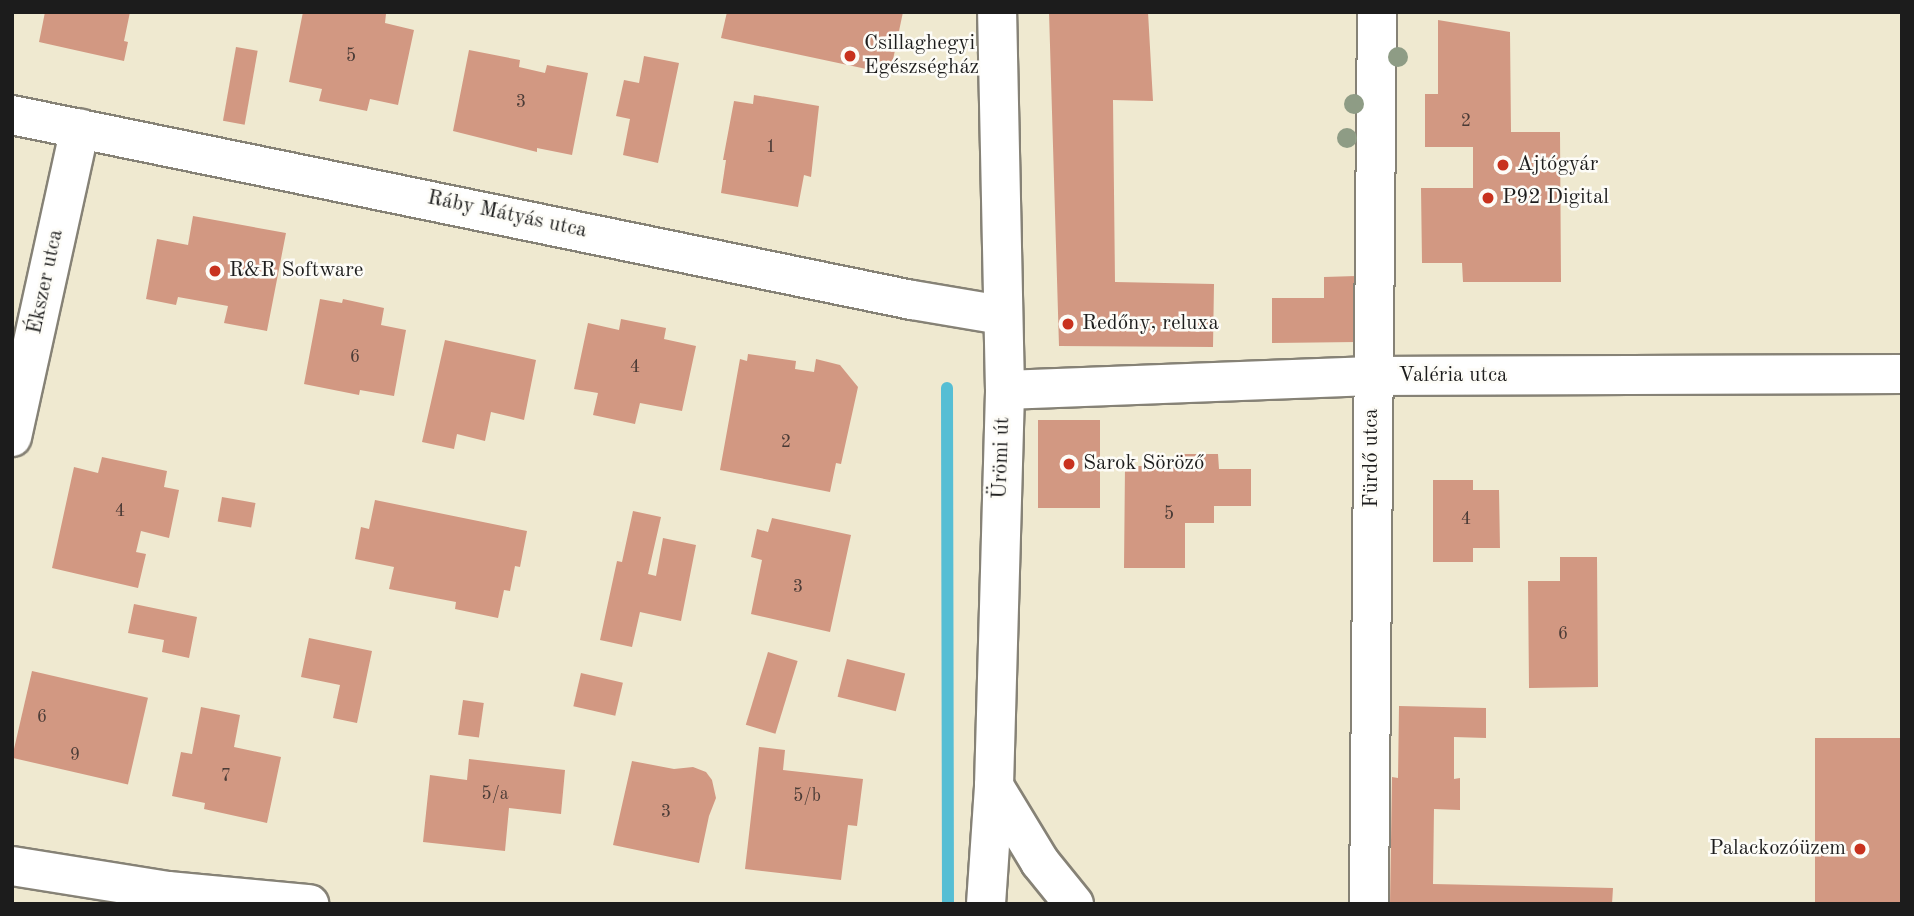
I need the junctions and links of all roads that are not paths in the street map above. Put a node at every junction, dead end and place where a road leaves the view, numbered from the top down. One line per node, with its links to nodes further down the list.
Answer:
1 (997, 12): 5 (street, Ürömi út)
2 (1377, 12): 7 (street, Fürdő utca)
3 (12, 115): 4 (street, Ráby Mátyás utca)
4 (80, 128): 5 (street, Ráby Mátyás utca); 9 (street, Ékszer utca)
5 (1002, 314): 8 (street, Ürömi út)
6 (1902, 374): 7 (street, Valéria utca)
7 (1372, 376): 8 (street, Valéria utca); 16 (street, Fürdő utca)
8 (1005, 390): 10 (street, Ürömi út)
9 (12, 437)
10 (994, 786): 14 (street, Ürömi út); 15 (street)
11 (12, 866): 12 (street)
12 (168, 897): 13 (street)
13 (309, 904)
14 (986, 904)
15 (1074, 904)
16 (1370, 904)

